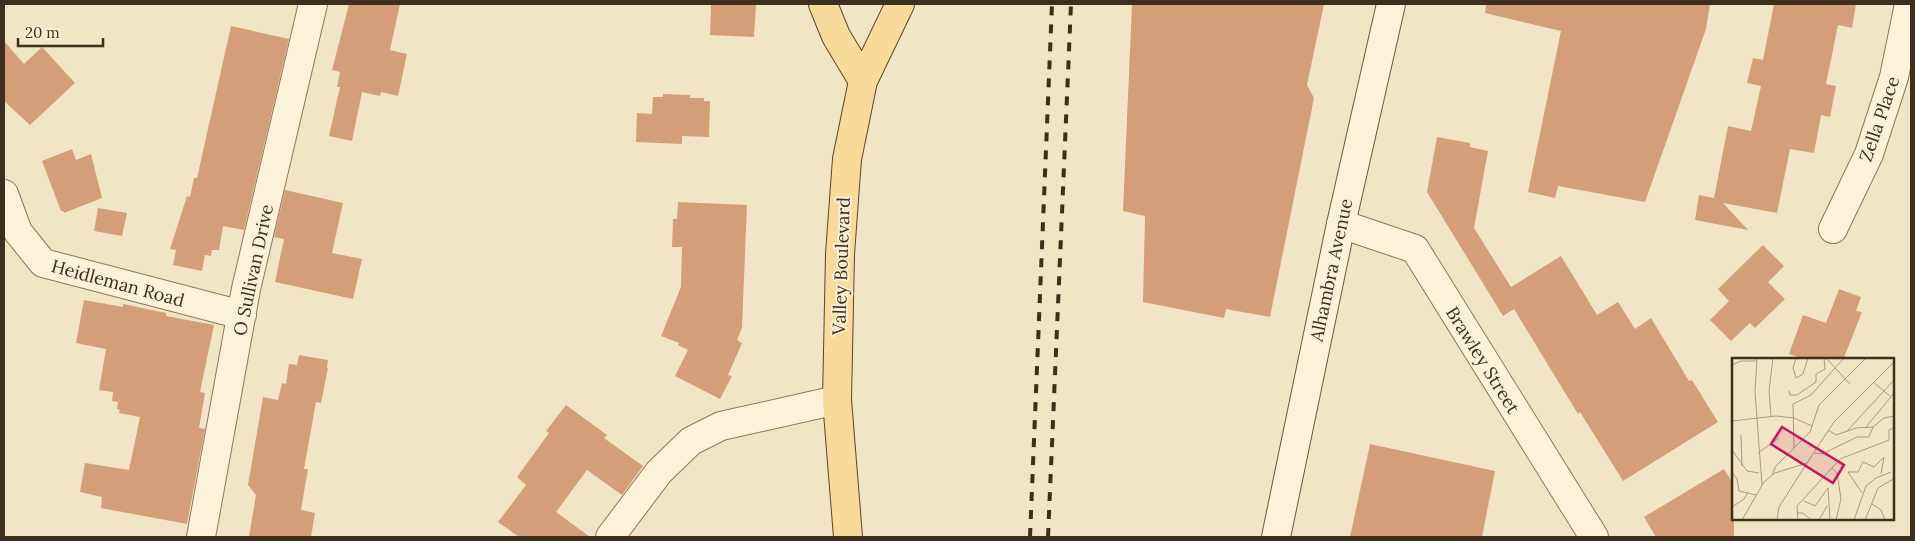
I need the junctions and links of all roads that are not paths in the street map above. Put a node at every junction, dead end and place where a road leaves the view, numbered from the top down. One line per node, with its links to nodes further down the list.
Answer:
1 (313, 4): 10 (street, O Sullivan Drive)
2 (823, 4): 6 (main road)
3 (900, 4): 6 (main road, Valley Boulevard)
4 (1391, 4): 8 (street, Alhambra Avenue)
5 (1909, 4): 9 (street, Zella Place)
6 (863, 81): 11 (main road, Valley Boulevard)
7 (4, 194): 10 (street, Heidleman Road)
8 (1340, 224): 15 (street, Alhambra Avenue); 16 (street, Brawley Street)
9 (1833, 229)
10 (242, 315): 12 (street, O Sullivan Drive)
11 (837, 400): 13 (street); 14 (main road, Valley Boulevard)
12 (201, 537)
13 (610, 537)
14 (848, 537)
15 (1276, 537)
16 (1594, 537)

